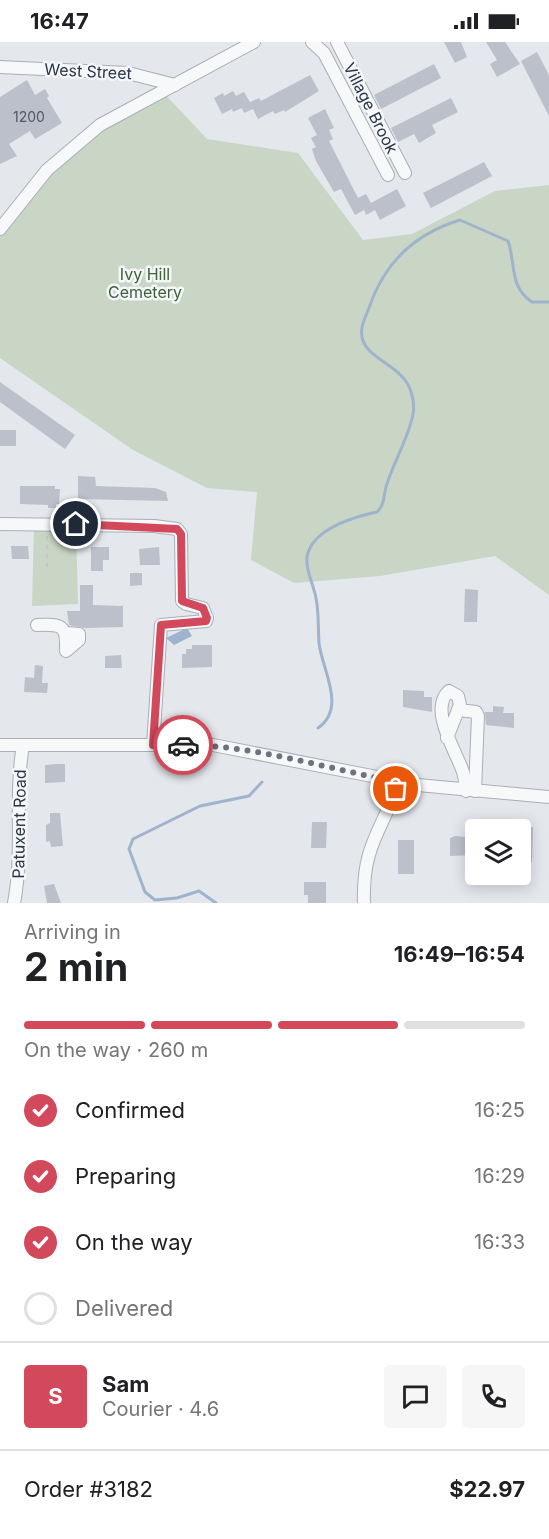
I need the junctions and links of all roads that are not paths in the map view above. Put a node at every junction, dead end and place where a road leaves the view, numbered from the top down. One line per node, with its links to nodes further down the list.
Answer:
1 (254, 42): 5 (street)
2 (312, 42): 7 (street)
3 (337, 42): 6 (street, Village Brook)
4 (0, 67): 5 (street, West Street)
5 (175, 85): 8 (street)
6 (405, 173)
7 (388, 175)
8 (0, 229)
9 (0, 524): 16 (street)
10 (37, 625): 11 (street)
11 (67, 633)
12 (458, 710): 13 (street); 13 (street); 18 (street)
13 (447, 738): 18 (street)
14 (0, 745): 15 (street)
15 (22, 745): 16 (street); 20 (street, Patuxent Road)
16 (153, 745): 17 (street)
17 (399, 782): 18 (street); 21 (street)
18 (470, 791): 19 (street)
19 (549, 797)
20 (14, 903)
21 (364, 903)

